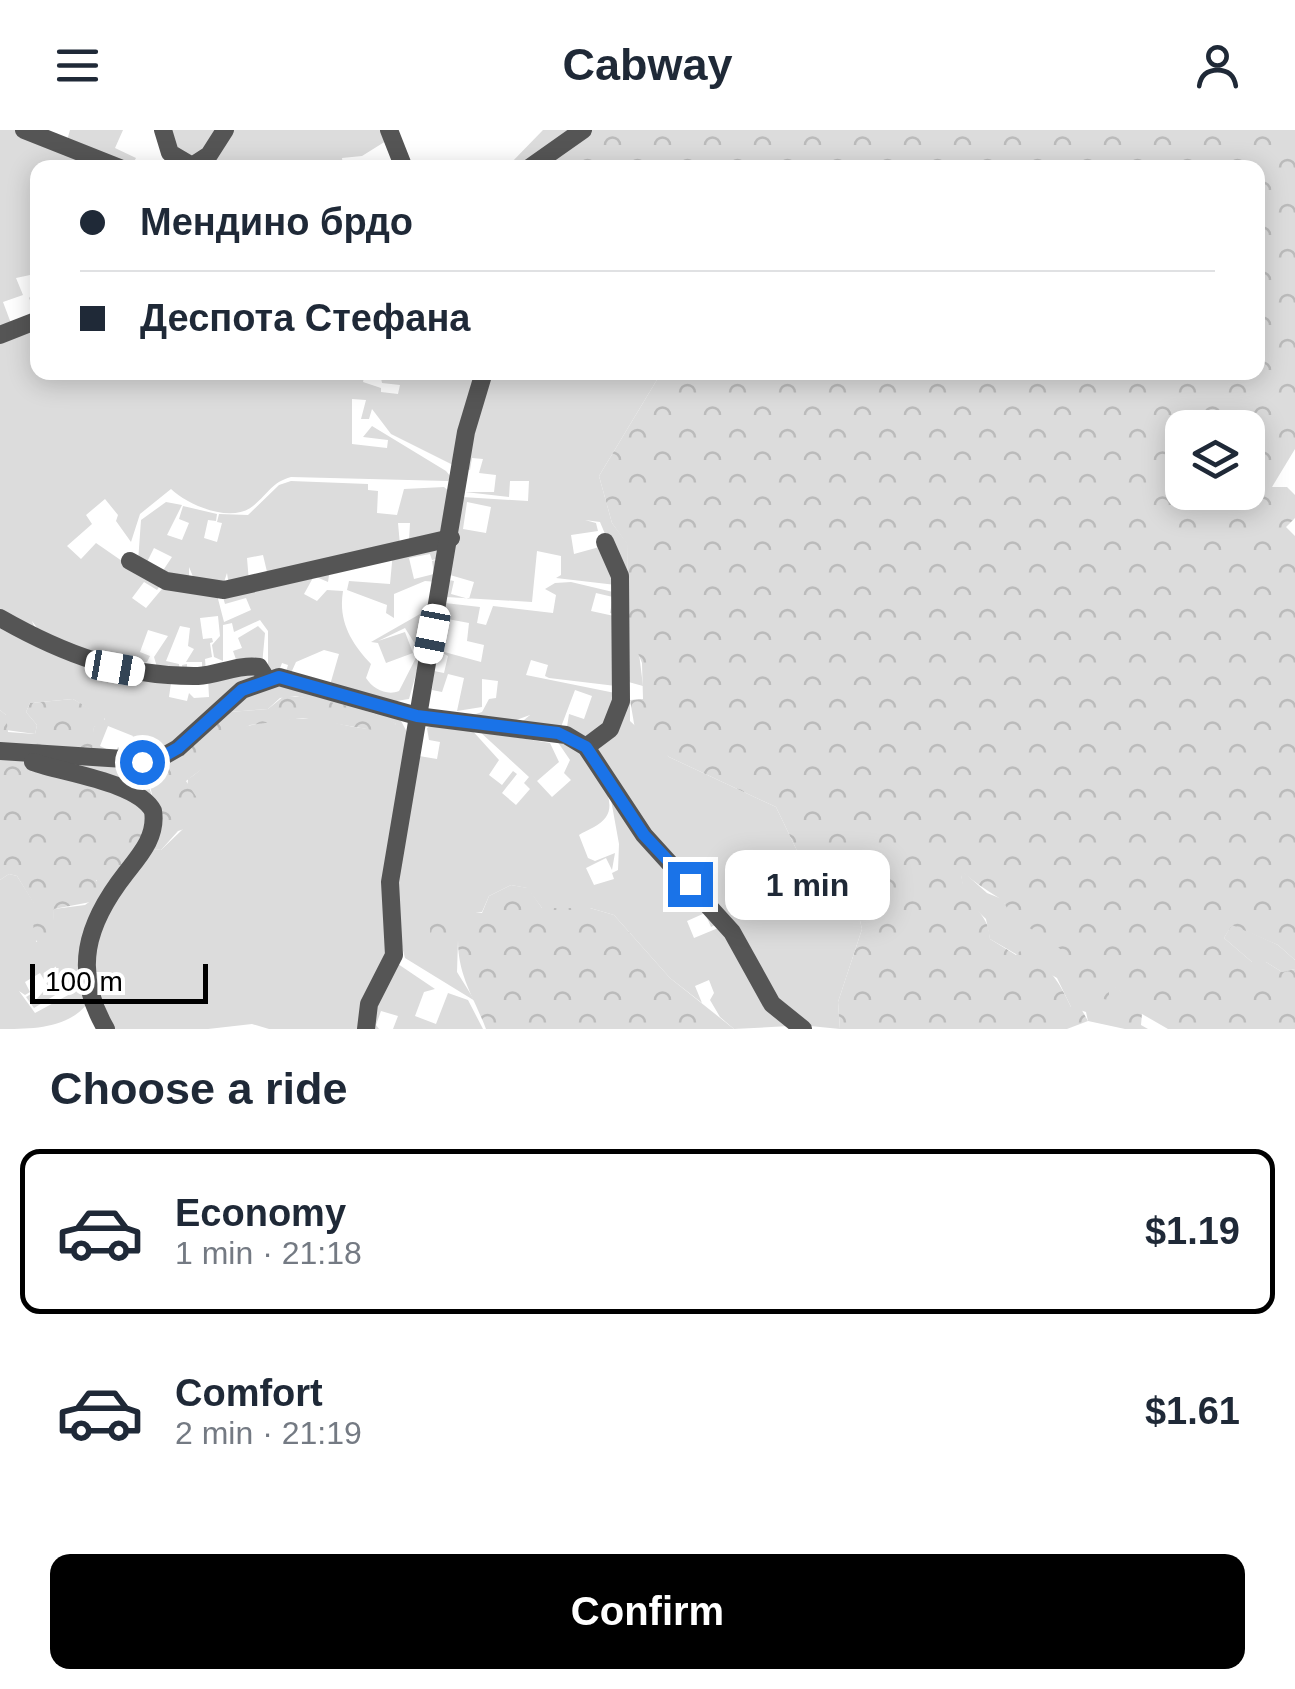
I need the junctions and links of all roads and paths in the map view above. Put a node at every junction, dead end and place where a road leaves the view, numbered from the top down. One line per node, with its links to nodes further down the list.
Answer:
1 (24, 130): 6 (street)
2 (163, 130): 7 (street)
3 (225, 130): 8 (street)
4 (389, 130): 9 (street)
5 (582, 130): 10 (street)
6 (100, 160)
7 (180, 160)
8 (201, 160)
9 (401, 160)
10 (542, 160)
11 (30, 323): 12 (street)
12 (0, 335)
13 (482, 380): 14 (street)
14 (451, 538): 16 (street); 19 (street)
15 (605, 542): 20 (street)
16 (130, 561)
17 (0, 618): 18 (street)
18 (266, 678): 19 (street); 22 (street)
19 (417, 716): 20 (street); 24 (street)
20 (586, 747): 25 (street)
21 (0, 752): 22 (street)
22 (23, 755): 23 (street)
23 (106, 1029)
24 (366, 1029)
25 (803, 1029)

